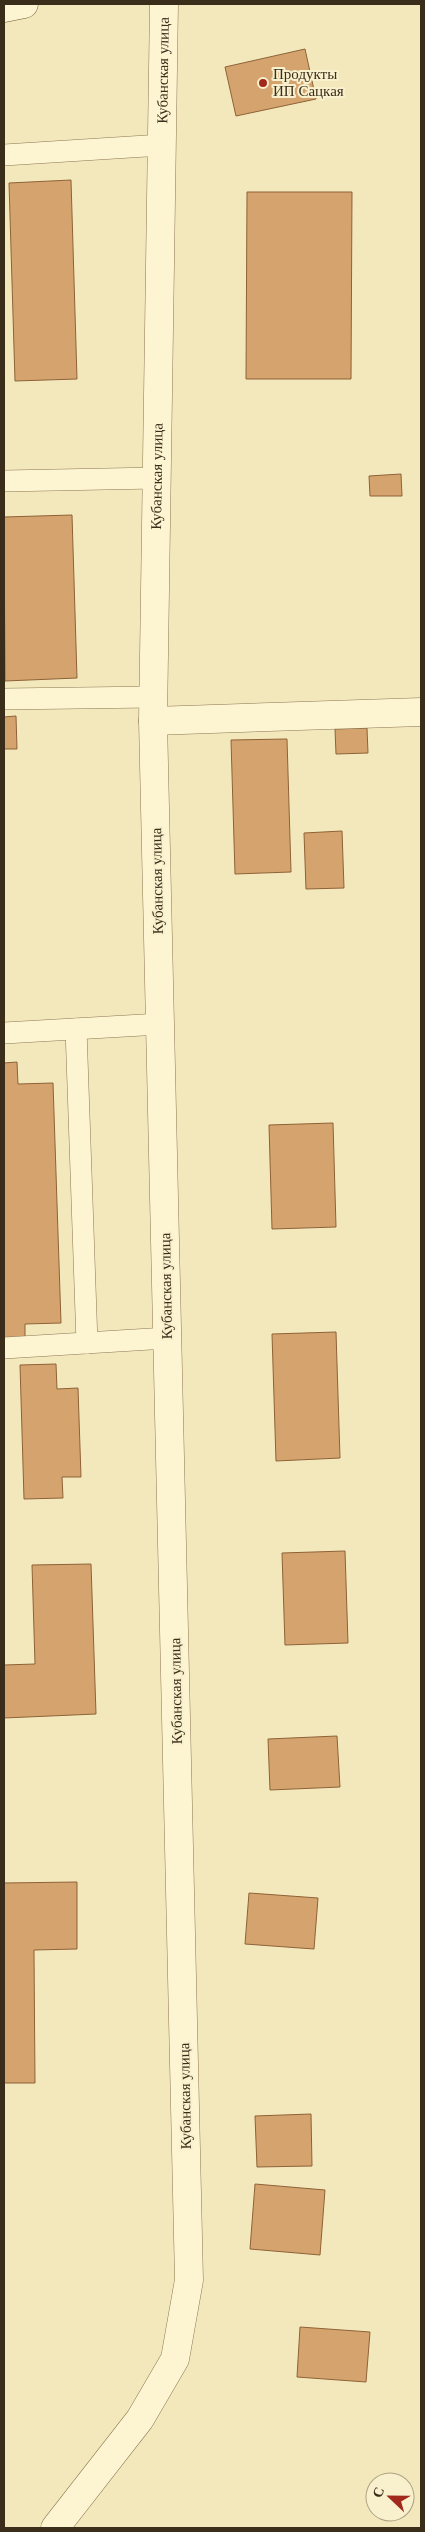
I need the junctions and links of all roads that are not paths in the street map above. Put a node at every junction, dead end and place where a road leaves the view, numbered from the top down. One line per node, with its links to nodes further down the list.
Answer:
1 (24, 4): 3 (street)
2 (164, 4): 4 (street, Кубанская улица)
3 (4, 8)
4 (162, 145): 5 (lane); 6 (street, Кубанская улица)
5 (4, 155)
6 (156, 478): 7 (lane); 9 (street, Кубанская улица)
7 (4, 480)
8 (4, 699): 9 (lane)
9 (153, 709): 10 (street); 11 (street, Кубанская улица)
10 (421, 712)
11 (160, 1024): 12 (lane); 14 (street, Кубанская улица)
12 (76, 1029): 13 (lane); 15 (lane)
13 (4, 1033)
14 (167, 1338): 15 (lane); 17 (street, Кубанская улица)
15 (87, 1343): 16 (lane)
16 (4, 1348)
17 (55, 2528)

